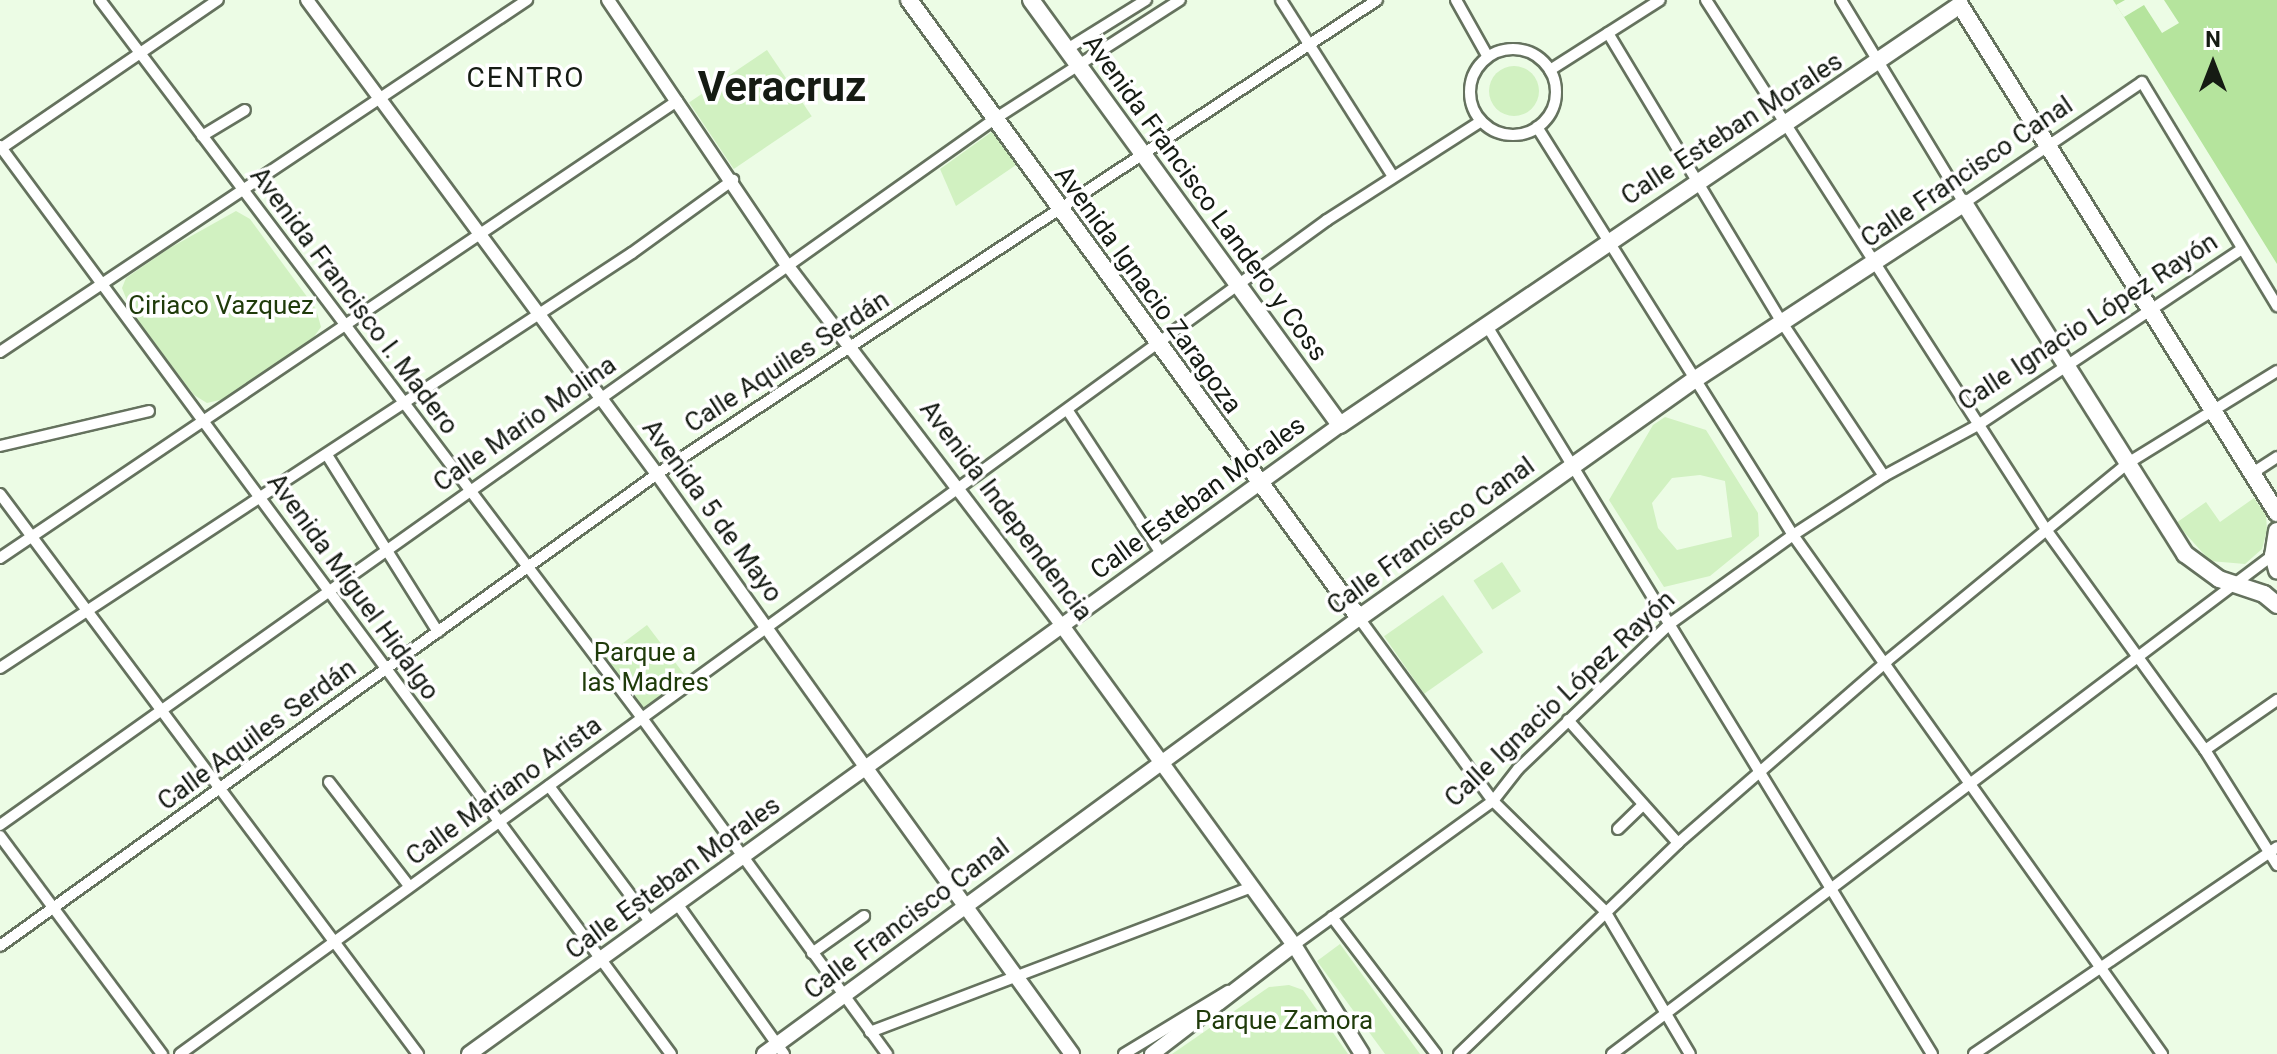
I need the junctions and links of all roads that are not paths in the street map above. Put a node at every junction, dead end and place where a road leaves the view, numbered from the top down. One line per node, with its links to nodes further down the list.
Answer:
1 (100, 0): 22 (street, Avenida Francisco I. Madero)
2 (218, 0): 22 (street)
3 (307, 0): 27 (street, Avenida 5 de Mayo)
4 (527, 0): 27 (street)
5 (608, 0): 28 (street, Avenida Independencia)
6 (909, 0): 30 (main road, Avenida Ignacio Zaragoza)
7 (1031, 0): 21 (main road, Avenida Francisco Landero y Coss)
8 (1146, 0): 17 (street)
9 (1180, 0): 19 (street, Calle Mario Molina)
10 (1281, 0): 20 (street)
11 (1377, 0): 20 (street, Calle Aquiles Serdán)
12 (1456, 0): 23 (street)
13 (1660, 0): 18 (street)
14 (1706, 0): 32 (street)
15 (1841, 0): 24 (street)
16 (1962, 2): 24 (main road, Calle Esteban Morales); 36 (main road)
17 (1112, 22): 19 (street); 21 (street)
18 (1608, 33): 26 (street); 40 (street)
19 (1121, 37): 25 (street, Calle Mario Molina)
20 (1309, 43): 37 (street, Calle Aquiles Serdán); 38 (street)
21 (1067, 49): 25 (main road, Avenida Francisco Landero y Coss)
22 (139, 52): 34 (street, Avenida Francisco I. Madero); 35 (street)
23 (1488, 57): 26 (street); 31 (street)
24 (1880, 61): 32 (main road, Calle Esteban Morales); 42 (street)
25 (1078, 65): 30 (street, Calle Mario Molina); 37 (main road, Avenida Francisco Landero y Coss)
26 (1550, 70): 33 (street)
27 (378, 99): 41 (street); 44 (street, Avenida 5 de Mayo)
28 (677, 101): 39 (street, Avenida Independencia); 44 (street)
29 (245, 110): 34 (street)
30 (993, 120): 43 (main road, Avenida Ignacio Zaragoza); 48 (street, Calle Mario Molina)
31 (1481, 121): 33 (street); 38 (street, Calle Mariano Arista)
32 (1786, 125): 40 (main road, Calle Esteban Morales); 47 (street)
33 (1537, 127): 45 (street)
34 (202, 136): 41 (street, Avenida Francisco I. Madero)
35 (0, 147): 49 (street, Avenida Miguel Hidalgo)
36 (2046, 147): 42 (street, Calle Francisco Canal); 46 (street, Calle Francisco Canal); 52 (main road)
37 (1143, 153): 43 (street, Calle Aquiles Serdán); 50 (main road, Avenida Francisco Landero y Coss)
38 (1392, 175): 50 (street, Calle Mariano Arista)
39 (733, 180): 48 (street, Avenida Independencia); 53 (street)
40 (1695, 182): 45 (main road, Calle Esteban Morales); 54 (street)
41 (244, 192): 49 (street); 56 (street, Avenida Francisco I. Madero)
42 (1964, 203): 47 (main road, Calle Francisco Canal); 60 (main road)
43 (1061, 210): 57 (main road, Avenida Ignacio Zaragoza); 58 (street, Calle Aquiles Serdán)
44 (478, 237): 53 (street, Avenida 5 de Mayo); 56 (street)
45 (1608, 239): 55 (main road, Calle Esteban Morales); 62 (street)
46 (2242, 249): 51 (street); 52 (street, Calle Ignacio López Rayón)
47 (1875, 264): 54 (main road, Calle Francisco Canal); 70 (street)
48 (787, 265): 58 (street, Avenida Independencia); 63 (street, Calle Mario Molina)
49 (103, 282): 59 (street); 68 (street, Avenida Miguel Hidalgo)
50 (1239, 286): 57 (street, Calle Mariano Arista); 69 (main road, Avenida Francisco Landero y Coss)
51 (2277, 306)
52 (2147, 310): 60 (street, Calle Ignacio López Rayón); 67 (main road)
53 (538, 315): 63 (street, Avenida 5 de Mayo); 64 (street)
54 (1781, 321): 62 (main road, Calle Francisco Canal); 78 (street)
55 (1487, 326): 69 (main road, Calle Esteban Morales); 75 (street)
56 (348, 327): 64 (street, Avenida Francisco I. Madero); 68 (street)
57 (1158, 344): 66 (street, Calle Mariano Arista); 79 (main road, Avenida Ignacio Zaragoza)
58 (854, 346): 76 (street, Calle Aquiles Serdán); 80 (street, Avenida Independencia)
59 (0, 352)
60 (2067, 366): 70 (street, Calle Ignacio López Rayón); 74 (main road)
61 (2277, 371): 67 (street)
62 (1694, 380): 75 (main road, Calle Francisco Canal); 87 (street)
63 (600, 398): 76 (street, Avenida 5 de Mayo); 81 (street, Calle Mario Molina)
64 (404, 402): 72 (street); 81 (street, Avenida Francisco I. Madero)
65 (149, 411): 71 (street)
66 (1068, 411): 80 (street, Calle Mariano Arista); 90 (street)
67 (2212, 411): 74 (street); 77 (main road)
68 (203, 421): 83 (street, Avenida Miguel Hidalgo); 88 (street)
69 (1340, 425): 79 (main road, Calle Esteban Morales)
70 (1978, 425): 78 (street, Calle Ignacio López Rayón); 85 (street)
71 (0, 446)
72 (327, 455): 83 (street); 89 (street)
73 (2277, 457): 77 (street)
74 (2128, 463): 85 (street); 94 (main road)
75 (1572, 464): 98 (main road, Calle Francisco Canal); 99 (street)
76 (657, 474): 93 (street, Calle Aquiles Serdán); 101 (street, Avenida 5 de Mayo)
77 (2251, 474): 84 (main road)
78 (1884, 476): 87 (street, Calle Ignacio López Rayón)
79 (1260, 483): 90 (main road, Calle Esteban Morales); 98 (main road, Avenida Ignacio Zaragoza)
80 (960, 489): 100 (street, Avenida Independencia); 101 (street, Calle Mariano Arista)
81 (470, 490): 89 (street, Calle Mario Molina); 93 (street, Avenida Francisco I. Madero)
82 (0, 494): 88 (street)
83 (260, 498): 95 (street, Avenida Miguel Hidalgo); 97 (street)
84 (2277, 513)
85 (2047, 531): 103 (street); 104 (street)
86 (2277, 531): 92 (main road)
87 (1793, 535): 99 (street, Calle Ignacio López Rayón); 104 (street)
88 (31, 537): 91 (street); 97 (street)
89 (386, 549): 95 (street, Calle Mario Molina); 102 (street)
90 (1161, 553): 100 (main road, Calle Esteban Morales)
91 (0, 558)
92 (2275, 563): 94 (street)
93 (527, 568): 102 (street, Calle Aquiles Serdán); 109 (street, Avenida Francisco I. Madero)
94 (2233, 586): 96 (main road); 103 (street)
95 (329, 589): 106 (street, Avenida Miguel Hidalgo); 108 (street, Calle Mario Molina)
96 (2277, 605)
97 (86, 613): 105 (street); 108 (street)
98 (1359, 618): 112 (main road, Calle Francisco Canal); 119 (street, Avenida Ignacio Zaragoza)
99 (1671, 623): 110 (street, Calle Ignacio López Rayón); 114 (street)
100 (1063, 627): 112 (main road, Avenida Independencia); 113 (main road, Calle Esteban Morales)
101 (766, 629): 109 (street, Calle Mariano Arista); 113 (street, Avenida 5 de Mayo)
102 (438, 632): 106 (street, Calle Aquiles Serdán)
103 (2137, 657): 111 (street); 116 (street)
104 (1887, 661): 114 (street); 116 (street)
105 (0, 668)
106 (386, 669): 118 (street, Calle Aquiles Serdán); 121 (street, Avenida Miguel Hidalgo)
107 (2277, 700): 111 (street)
108 (158, 710): 118 (street); 122 (street, Calle Mario Molina)
109 (642, 718): 117 (street, Calle Mariano Arista); 127 (street, Avenida Francisco I. Madero)
110 (1568, 720): 119 (street, Calle Ignacio López Rayón); 120 (street)
111 (2205, 750): 126 (street)
112 (1160, 762): 130 (main road, Avenida Independencia); 132 (main road, Calle Francisco Canal)
113 (865, 767): 127 (main road, Calle Esteban Morales); 132 (main road, Avenida 5 de Mayo)
114 (1762, 771): 125 (street); 131 (street)
115 (329, 782): 129 (street)
116 (1973, 784): 131 (street); 144 (street)
117 (549, 786): 121 (street, Calle Mariano Arista); 138 (street)
118 (217, 790): 134 (street, Calle Aquiles Serdán); 139 (street)
119 (1493, 801): 135 (street, Avenida Ignacio Zaragoza); 137 (street, Calle Ignacio López Rayón)
120 (1643, 805): 123 (street); 125 (street)
121 (499, 821): 129 (street, Calle Mariano Arista); 143 (street, Avenida Miguel Hidalgo)
122 (0, 825)
123 (1618, 829)
124 (0, 836): 134 (street)
125 (1678, 843): 135 (street)
126 (2273, 850): 128 (street); 144 (street)
127 (741, 857): 133 (main road, Calle Esteban Morales); 142 (street, Avenida Francisco I. Madero)
128 (2277, 865)
129 (409, 886): 139 (street, Calle Mariano Arista)
130 (1252, 887): 140 (main road, Avenida Independencia); 145 (street)
131 (1833, 889): 148 (street); 166 (street)
132 (964, 904): 145 (main road, Avenida 5 de Mayo); 147 (main road, Calle Francisco Canal)
133 (678, 905): 138 (main road, Calle Esteban Morales); 150 (street)
134 (52, 908): 141 (street, Calle Aquiles Serdán); 151 (street)
135 (1605, 911): 148 (street, Avenida Ignacio Zaragoza); 163 (street)
136 (864, 916): 142 (street)
137 (1332, 917): 140 (street, Calle Ignacio López Rayón); 162 (street)
138 (652, 924): 143 (main road, Calle Esteban Morales)
139 (334, 942): 152 (street, Calle Mariano Arista); 153 (street)
140 (1294, 945): 146 (main road, Calle Ignacio López Rayón); 161 (main road, Avenida Independencia)
141 (0, 946)
142 (812, 953): 147 (street, Avenida Francisco I. Madero)
143 (602, 961): 154 (main road, Calle Esteban Morales); 155 (street, Avenida Miguel Hidalgo)
144 (2104, 970): 167 (street); 168 (street)
145 (1014, 977): 149 (street); 158 (main road, Avenida 5 de Mayo)
146 (1240, 985): 159 (street, Calle Ignacio López Rayón); 160 (main road, Calle Ignacio López Rayón)
147 (844, 997): 149 (street, Avenida Francisco I. Madero); 150 (main road, Calle Francisco Canal)
148 (1668, 1013): 164 (street); 165 (street, Avenida Ignacio Zaragoza)
149 (870, 1032): 157 (street, Avenida Francisco I. Madero)
150 (780, 1049): 156 (main road, Calle Francisco Canal)
151 (162, 1054)
152 (180, 1054)
153 (418, 1054)
154 (469, 1054)
155 (671, 1054)
156 (764, 1054)
157 (887, 1054)
158 (1072, 1054)
159 (1124, 1054)
160 (1152, 1054)
161 (1362, 1054)
162 (1436, 1054)
163 (1459, 1054)
164 (1612, 1054)
165 (1690, 1054)
166 (1932, 1054)
167 (1974, 1054)
168 (2162, 1054)

